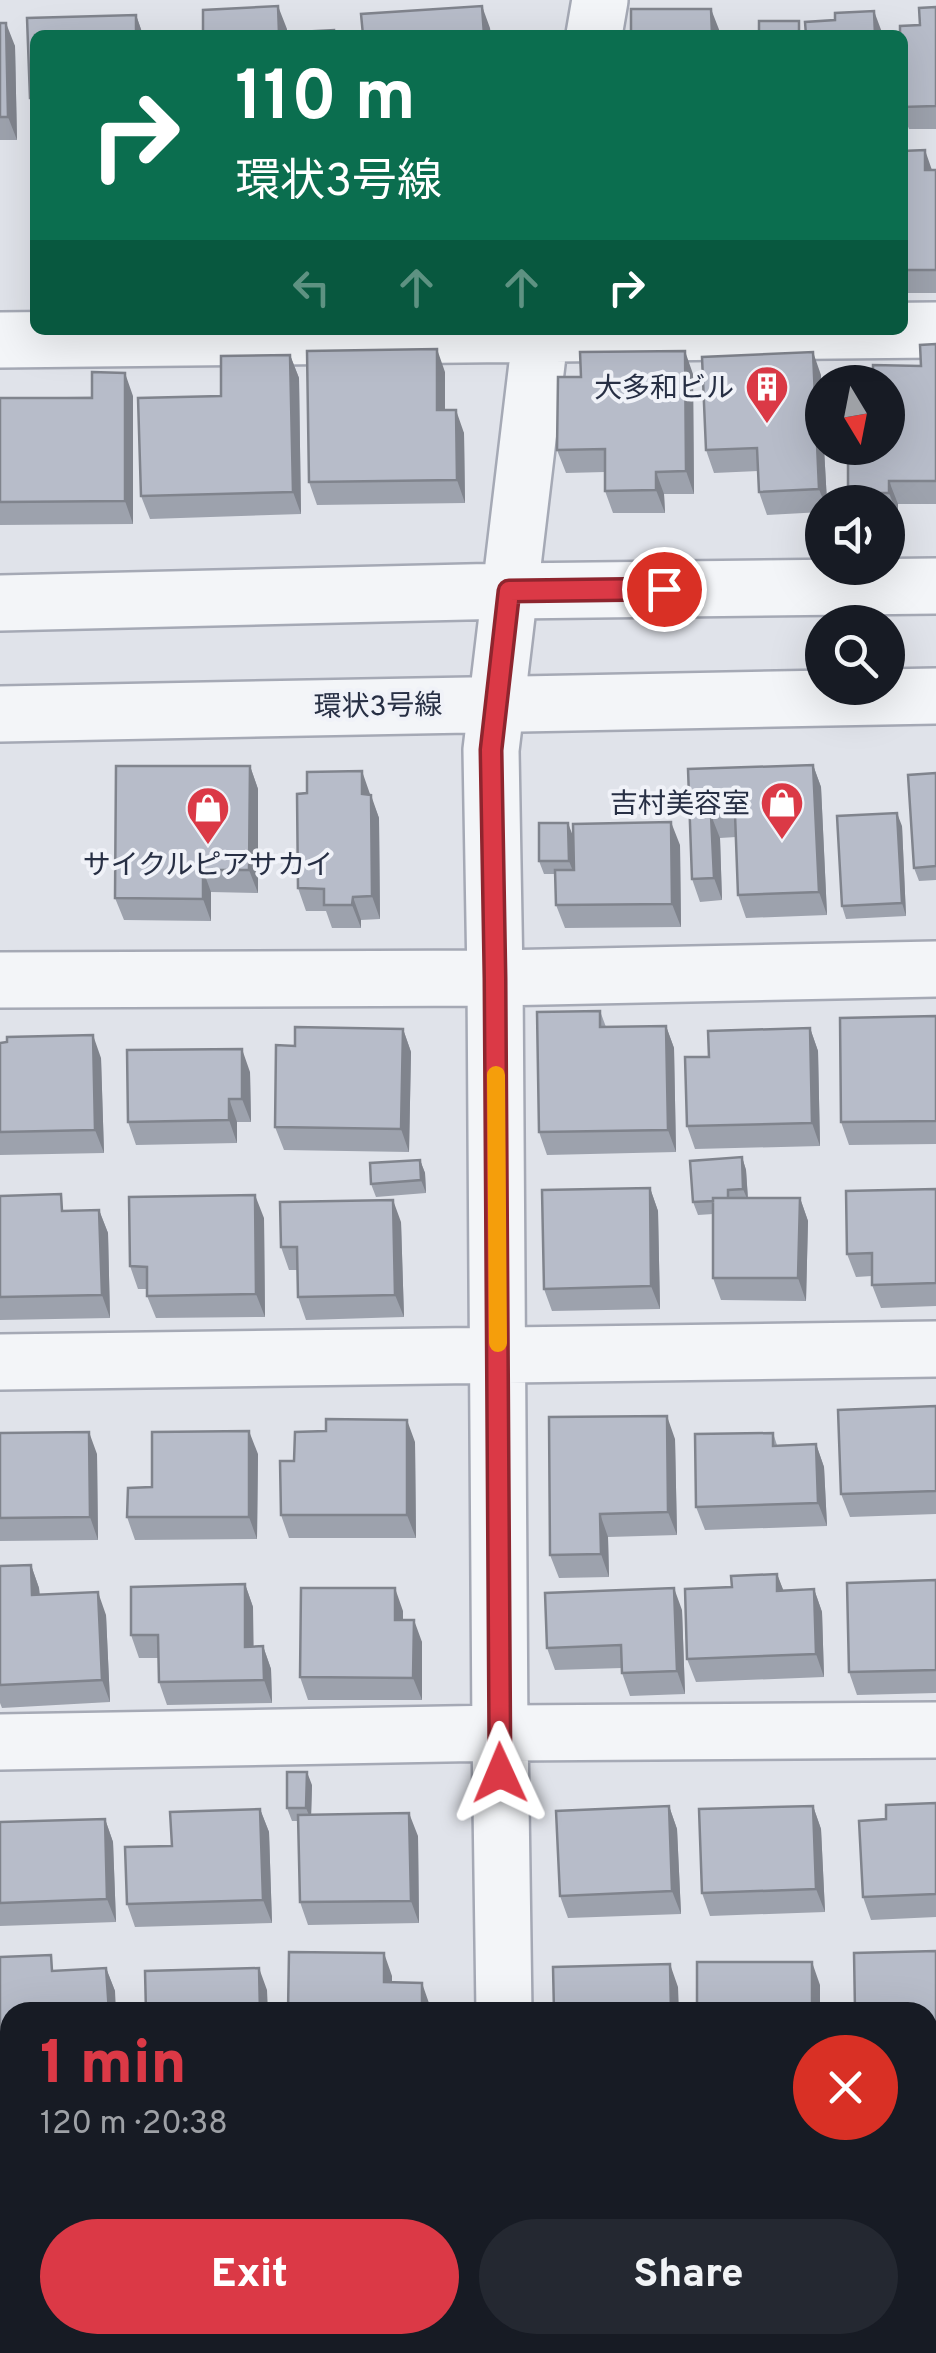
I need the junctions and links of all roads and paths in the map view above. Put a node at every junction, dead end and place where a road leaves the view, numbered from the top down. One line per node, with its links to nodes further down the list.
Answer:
1 (600, 0): 2 (street)
2 (595, 30)
3 (908, 330): 4 (street)
4 (936, 330)
5 (386, 335): 7 (street)
6 (541, 335): 9 (street)
7 (0, 340)
8 (936, 586): 9 (street)
9 (509, 591): 10 (street); 12 (street)
10 (0, 603)
11 (936, 696): 12 (street, 環状3号線)
12 (496, 703): 13 (street, 環状3号線); 15 (street)
13 (0, 714)
14 (936, 969): 15 (street)
15 (495, 978): 16 (street); 18 (street)
16 (0, 980)
17 (936, 1349): 18 (street)
18 (498, 1356): 19 (street); 21 (street)
19 (0, 1362)
20 (936, 1730): 21 (street)
21 (500, 1733): 22 (street); 23 (street)
22 (0, 1742)
23 (504, 2002)

